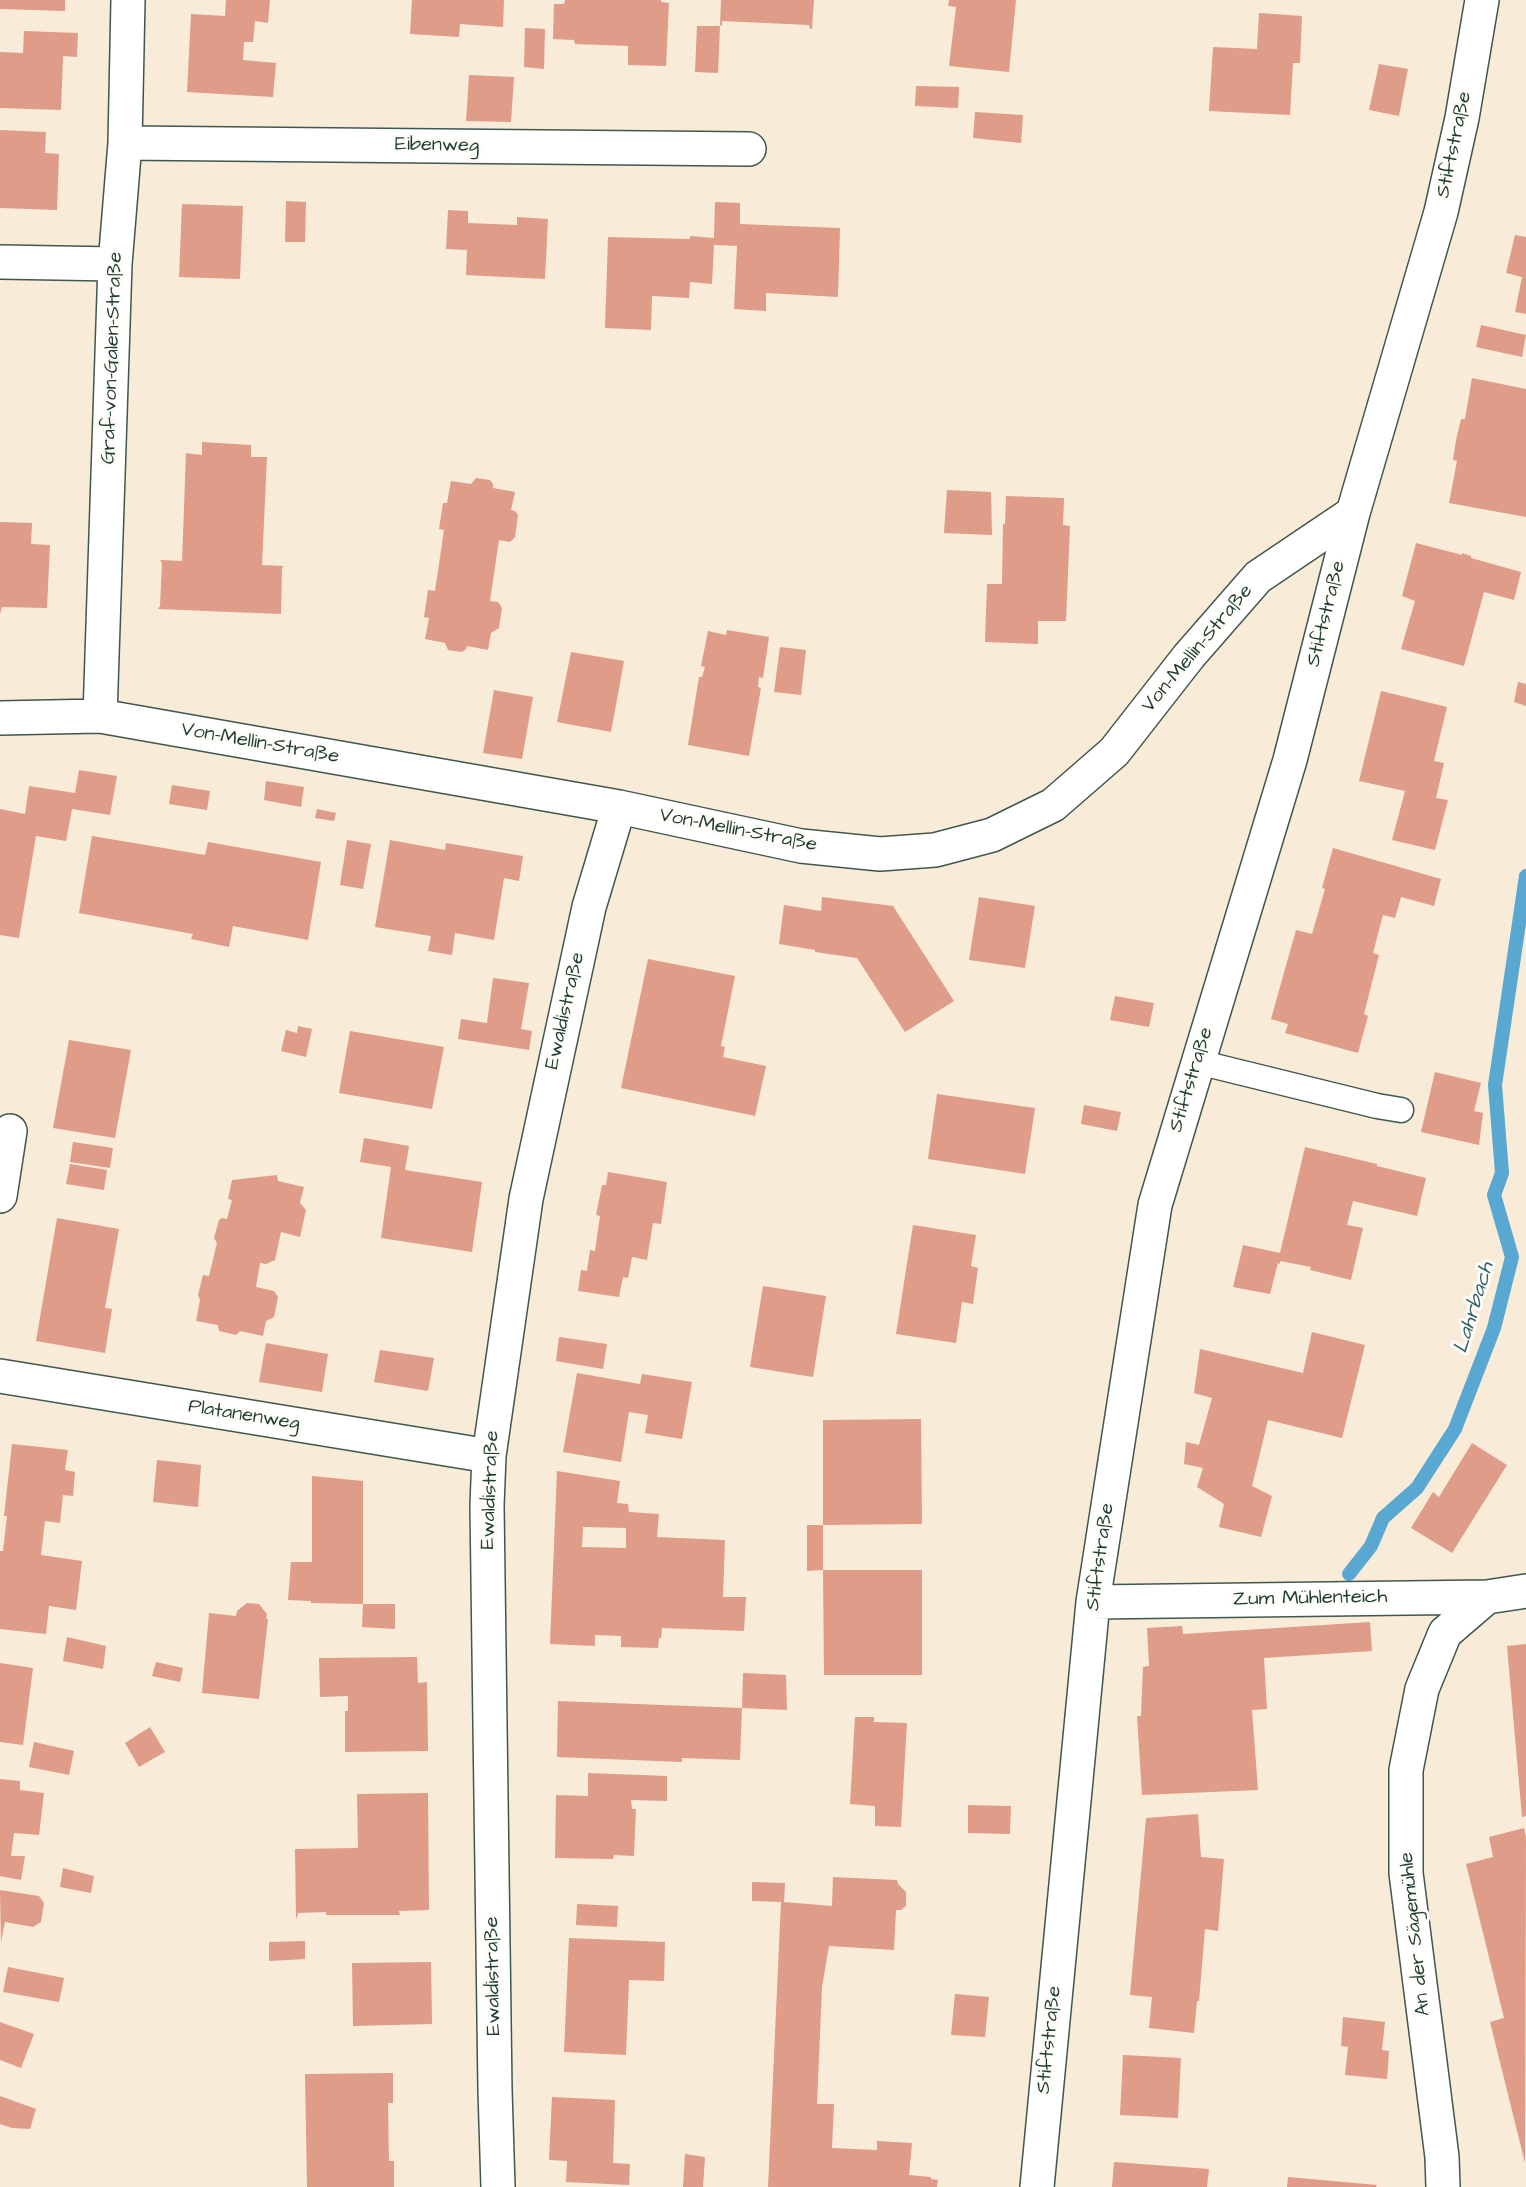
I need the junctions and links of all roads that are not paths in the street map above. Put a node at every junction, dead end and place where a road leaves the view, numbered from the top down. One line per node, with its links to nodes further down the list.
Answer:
1 (128, 0): 3 (street, Graf-von-Galen-Straße)
2 (1482, 0): 7 (street, Stiftstraße)
3 (124, 143): 4 (street, Eibenweg); 6 (street, Graf-von-Galen-Straße)
4 (749, 149)
5 (0, 262): 6 (street)
6 (115, 264): 8 (street, Graf-von-Galen-Straße)
7 (1353, 513): 10 (street, Von-Mellin-Straße); 11 (street, Stiftstraße)
8 (99, 716): 9 (street, Von-Mellin-Straße); 10 (street, Von-Mellin-Straße)
9 (0, 718)
10 (619, 807): 16 (street, Ewaldistraße)
11 (1198, 1062): 12 (lane); 19 (street, Stiftstraße)
12 (1401, 1110)
13 (10, 1131): 14 (street)
14 (0, 1196)
15 (0, 1376): 16 (street, Platanenweg)
16 (489, 1456): 20 (street, Ewaldistraße)
17 (1526, 1591): 18 (street, Zum Mühlenteich)
18 (1486, 1597): 19 (street, Zum Mühlenteich); 22 (street, An der Sägemühle)
19 (1093, 1602): 21 (street, Stiftstraße)
20 (498, 2187)
21 (1037, 2187)
22 (1443, 2187)

